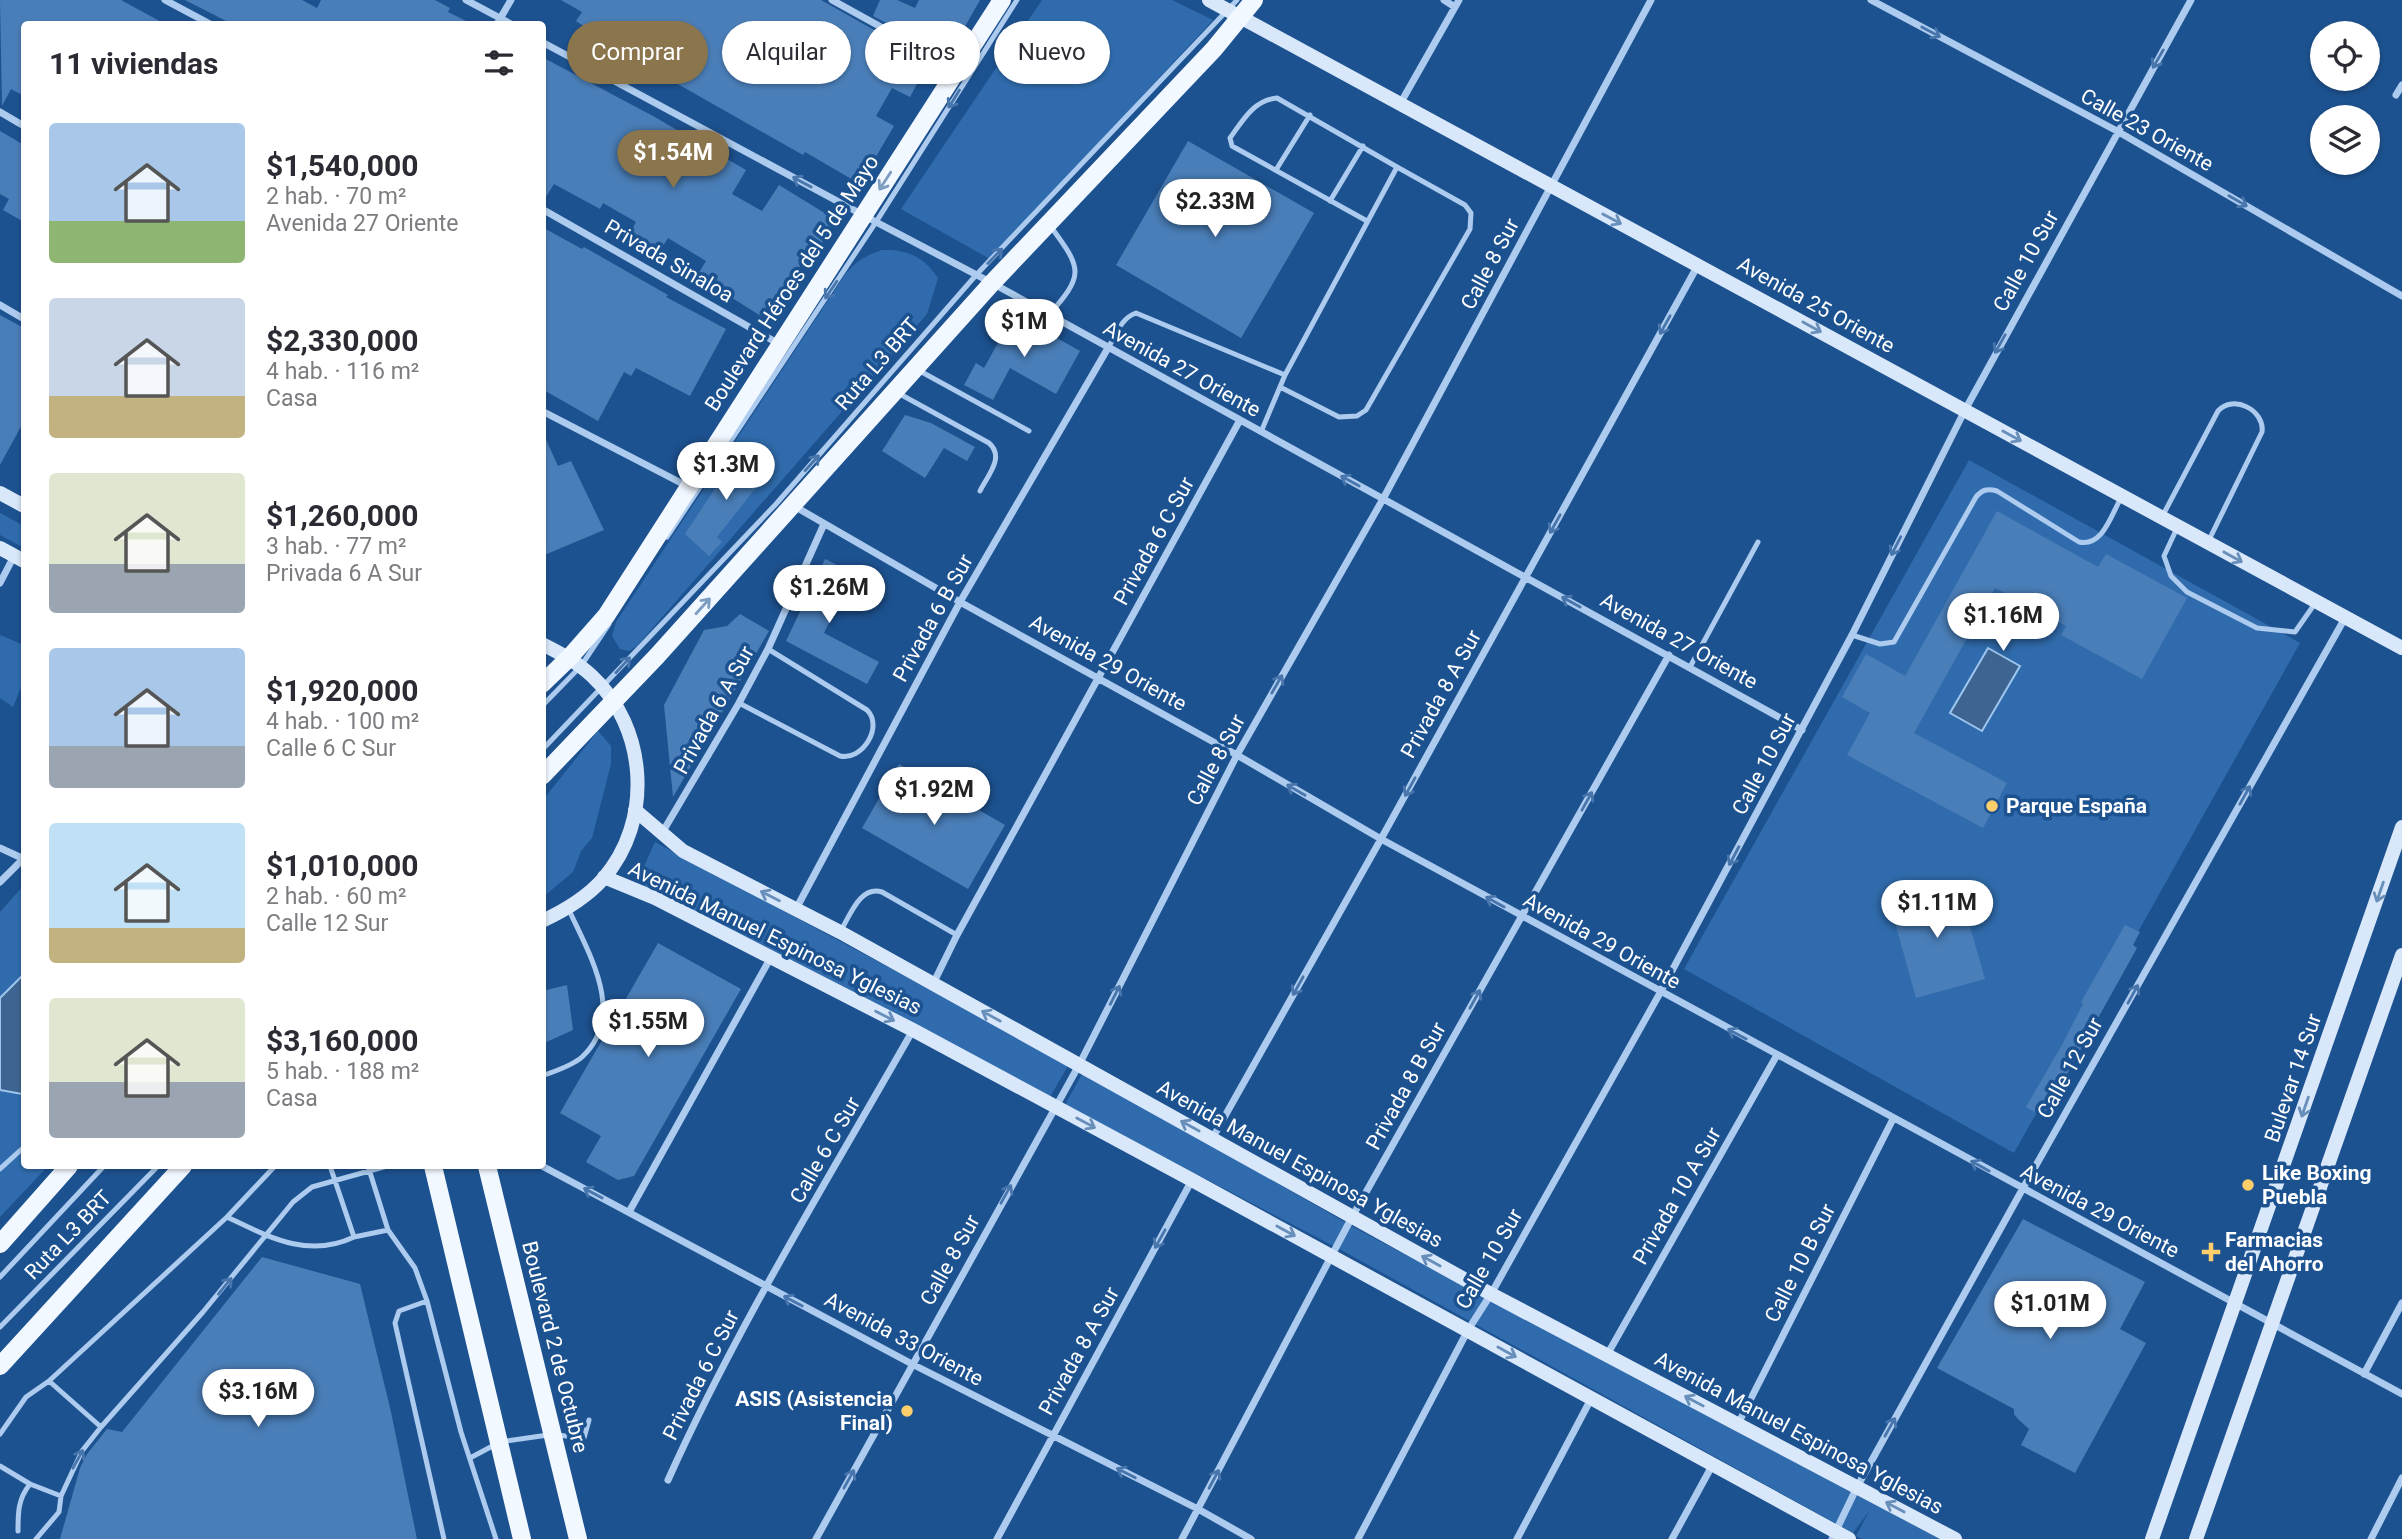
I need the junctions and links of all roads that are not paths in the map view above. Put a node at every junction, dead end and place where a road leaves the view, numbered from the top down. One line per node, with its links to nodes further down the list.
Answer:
1 (165, 0): 15 (street)
2 (466, 0): 16 (street)
3 (511, 0): 17 (street)
4 (832, 0): 18 (street)
5 (1002, 0): 19 (main road, Boulevard Héroes del 5 de Mayo)
6 (1017, 0): 35 (lane, one-way to 35)
7 (1209, 0): 14 (main road, Avenida 25 Oriente)
8 (1254, 0): 14 (main road)
9 (1444, 0): 13 (street)
10 (1651, 0): 32 (street, Calle 8 Sur)
11 (1871, 0): 28 (street, Calle 23 Oriente, one-way to 28)
12 (2191, 0): 28 (street, Calle 10 Sur, one-way to 28)
13 (1457, 4): 24 (street)
14 (1235, 9): 24 (main road, Avenida 25 Oriente); 37 (main road); 39 (lane, Ruta L3 BRT, one-way to 14)
15 (204, 21)
16 (498, 21)
17 (500, 21)
18 (870, 21)
19 (980, 35)
20 (546, 44): 35 (street, Avenida 27 Oriente, one-way to 20)
21 (950, 84): 35 (main road, Boulevard Héroes del 5 de Mayo, one-way to 35)
22 (2402, 85): 23 (street)
23 (2396, 95)
24 (1400, 104): 32 (main road, Avenida 25 Oriente)
25 (0, 112): 27 (street)
26 (1310, 115): 29 (lane); 31 (lane); 31 (lane)
27 (21, 124)
28 (2117, 131): 40 (street, Calle 23 Oriente, one-way to 40); 50 (street, Calle 10 Sur, one-way to 50)
29 (1363, 146): 30 (lane); 33 (lane)
30 (1397, 167): 36 (lane); 48 (lane)
31 (1276, 170): 33 (lane)
32 (1552, 187): 38 (main road, Avenida 25 Oriente, one-way to 38); 59 (street, Calle 8 Sur)
33 (1330, 201): 36 (lane)
34 (546, 211): 44 (street, Privada Sinaloa)
35 (869, 219): 39 (street, Avenida 27 Oriente); 44 (main road, Boulevard Héroes del 5 de Mayo); 65 (lane, one-way to 65)
36 (1367, 221): 47 (lane)
37 (1049, 223): 39 (main road); 42 (lane)
38 (1698, 265): 50 (main road, Avenida 25 Oriente, one-way to 50); 70 (street, Privada 8 A Sur, one-way to 70)
39 (985, 279): 42 (street, Avenida 27 Oriente); 46 (main road); 85 (lane, Ruta L3 BRT, one-way to 39)
40 (2402, 296)
41 (0, 305): 43 (street)
42 (1048, 316): 45 (street, Avenida 27 Oriente)
43 (21, 317)
44 (779, 344): 55 (main road, Boulevard Héroes del 5 de Mayo)
45 (1108, 348): 47 (lane); 52 (street, Avenida 27 Oriente); 73 (street, Privada 6 B Sur)
46 (915, 368): 49 (main road); 53 (lane)
47 (1285, 375): 48 (lane)
48 (1279, 387): 54 (lane)
49 (896, 391): 56 (lane); 61 (main road)
50 (1965, 410): 58 (main road, Avenida 25 Oriente, one-way to 58); 76 (street, Calle 10 Sur, one-way to 76)
51 (546, 413): 55 (street)
52 (1240, 420): 54 (street, Avenida 27 Oriente); 83 (street, Privada 6 C Sur)
53 (1029, 430)
54 (1261, 432): 59 (street, Avenida 27 Oriente, one-way to 54)
55 (687, 486): 81 (main road, Boulevard Héroes del 5 de Mayo)
56 (980, 491)
57 (0, 493): 60 (main road)
58 (2122, 496): 62 (main road, Avenida 25 Oriente); 76 (lane)
59 (1383, 499): 70 (street, Avenida 27 Oriente); 90 (street, Calle 8 Sur, one-way to 59)
60 (21, 504)
61 (793, 505): 63 (street, Avenida 29 Oriente); 85 (main road, one-way to 61)
62 (2161, 517): 64 (main road, Avenida 25 Oriente); 67 (lane)
63 (824, 524): 73 (street, Avenida 29 Oriente); 79 (street, Privada 6 A Sur)
64 (2178, 526): 67 (main road, Avenida 25 Oriente); 74 (lane)
65 (664, 541)
66 (1758, 542): 82 (lane)
67 (2208, 543): 74 (main road, Avenida 25 Oriente, one-way to 74)
68 (0, 548): 69 (main road)
69 (20, 558): 71 (street)
70 (1526, 577): 80 (street, Avenida 27 Oriente, one-way to 70); 95 (street, Privada 8 A Sur, one-way to 95)
71 (0, 583)
72 (634, 587): 81 (lane)
73 (960, 602): 83 (street, Avenida 29 Oriente); 102 (street, Privada 6 B Sur)
74 (2316, 602): 75 (main road, Avenida 25 Oriente)
75 (2345, 618): 78 (main road, Avenida 25 Oriente); 132 (street, Calle 12 Sur, one-way to 75)
76 (1852, 635): 88 (street, Calle 10 Sur)
77 (546, 646): 81 (main road)
78 (2402, 648)
79 (768, 649): 87 (street, Privada 6 A Sur); 87 (lane)
80 (1669, 655): 82 (street, Avenida 27 Oriente); 103 (street, Privada 8 B Sur, one-way to 80)
81 (575, 662): 84 (main road, Boulevard Héroes del 5 de Mayo); 85 (main road); 86 (lane)
82 (1690, 667): 88 (street, Avenida 27 Oriente)
83 (1098, 678): 90 (street, Avenida 29 Oriente); 106 (street)
84 (546, 681)
85 (608, 694): 89 (lane, Ruta L3 BRT); 91 (main road); 92 (main road)
86 (546, 701)
87 (739, 703): 94 (street, Privada 6 A Sur)
88 (1802, 730): 110 (street, Calle 10 Sur, one-way to 110)
89 (546, 747)
90 (1237, 755): 95 (street, Avenida 29 Oriente, one-way to 90); 113 (street, Calle 8 Sur, one-way to 90)
91 (546, 771)
92 (635, 810): 94 (main road, Avenida Manuel Espinosa Yglesias); 99 (main road)
93 (2402, 827): 145 (main road, Bulevar 14 Sur, one-way to 145)
94 (662, 834): 102 (main road, Avenida Manuel Espinosa Yglesias, one-way to 94)
95 (1381, 839): 103 (street, Avenida 29 Oriente, one-way to 95); 117 (street, Privada 8 A Sur, one-way to 117)
96 (0, 848): 97 (street)
97 (21, 857)
98 (21, 861): 100 (street)
99 (604, 877): 101 (main road); 108 (main road, Avenida Manuel Espinosa Yglesias)
100 (0, 882)
101 (568, 909): 104 (main road); 114 (lane)
102 (796, 909): 105 (main road, Avenida Manuel Espinosa Yglesias)
103 (1522, 917): 110 (street, Avenida 29 Oriente); 135 (street, Privada 8 B Sur, one-way to 103)
104 (546, 919)
105 (840, 932): 106 (lane); 109 (main road, Avenida Manuel Espinosa Yglesias)
106 (957, 935): 109 (street)
107 (2402, 955): 147 (main road)
108 (771, 957): 111 (main road, Avenida Manuel Espinosa Yglesias, one-way to 111); 133 (street)
109 (933, 984): 113 (main road, Avenida Manuel Espinosa Yglesias, one-way to 109)
110 (1660, 993): 112 (street, Avenida 29 Oriente, one-way to 110); 143 (street, Calle 10 Sur)
111 (913, 1030): 115 (main road, Avenida Manuel Espinosa Yglesias); 142 (street, Calle 6 C Sur)
112 (1777, 1055): 116 (street, Avenida 29 Oriente); 150 (street, Privada 10 A Sur)
113 (1079, 1065): 115 (street, Calle 8 Sur); 117 (main road, Avenida Manuel Espinosa Yglesias, one-way to 113)
114 (546, 1074)
115 (1055, 1106): 130 (main road, Avenida Manuel Espinosa Yglesias, one-way to 130); 151 (street, Calle 8 Sur, one-way to 115)
116 (1893, 1119): 132 (street, Avenida 29 Oriente, one-way to 116); 158 (street, Calle 10 B Sur)
117 (1212, 1139): 135 (main road, Avenida Manuel Espinosa Yglesias)
118 (21, 1150): 120 (lane)
119 (546, 1168): 133 (street, Avenida 33 Oriente, one-way to 119)
120 (0, 1169)
121 (66, 1169): 139 (main road)
122 (101, 1169): 141 (lane)
123 (155, 1169): 148 (lane, Ruta L3 BRT)
124 (180, 1169): 152 (main road)
125 (272, 1169): 134 (lane)
126 (331, 1169): 131 (lane)
127 (368, 1169): 131 (lane); 136 (lane)
128 (434, 1169): 163 (main road)
129 (488, 1169): 161 (main road, Boulevard 2 de Octubre)
130 (1192, 1180): 140 (main road, Avenida Manuel Espinosa Yglesias, one-way to 140); 162 (street, Privada 8 A Sur, one-way to 162)
131 (335, 1181): 137 (lane); 138 (lane)
132 (2022, 1189): 145 (street, Avenida 29 Oriente); 170 (street, Calle 12 Sur, one-way to 132)
133 (629, 1212): 142 (street, Avenida 33 Oriente)
134 (227, 1217): 137 (lane); 154 (lane)
135 (1352, 1217): 140 (street, Privada 8 B Sur); 143 (main road, Avenida Manuel Espinosa Yglesias, one-way to 135)
136 (388, 1230): 138 (lane); 144 (lane)
137 (266, 1236): 138 (lane); 159 (lane, one-way to 137)
138 (354, 1237)
139 (0, 1244)
140 (1332, 1256): 149 (main road, Avenida Manuel Espinosa Yglesias); 172 (street, Privada 8 B Sur, one-way to 140)
141 (0, 1277)
142 (767, 1287): 151 (street, Avenida 33 Oriente, one-way to 142); 168 (street, Privada 6 C Sur)
143 (1491, 1294): 149 (street, Calle 10 Sur); 150 (main road, Avenida Manuel Espinosa Yglesias)
144 (427, 1301): 164 (lane); 176 (lane)
145 (2235, 1302): 147 (street, Avenida 29 Oriente); 189 (main road, Bulevar 14 Sur)
146 (2402, 1303): 153 (street)
147 (2272, 1322): 153 (street, Avenida 29 Oriente); 190 (main road)
148 (0, 1326)
149 (1468, 1330): 156 (main road, Avenida Manuel Espinosa Yglesias, one-way to 156); 184 (street, Calle 10 Sur)
150 (1607, 1355): 158 (main road, Avenida Manuel Espinosa Yglesias, one-way to 150)
151 (912, 1364): 162 (street, Avenida 33 Oriente); 180 (street, Calle 8 Sur, one-way to 151)
152 (0, 1366)
153 (2364, 1374): 155 (street, Avenida 29 Oriente)
154 (49, 1381): 159 (lane); 160 (lane)
155 (2402, 1394)
156 (1591, 1399): 165 (main road, Avenida Manuel Espinosa Yglesias); 185 (street)
157 (589, 1420): 161 (lane)
158 (1738, 1424): 170 (main road, Avenida Manuel Espinosa Yglesias)
159 (101, 1427): 171 (lane, one-way to 159)
160 (0, 1434)
161 (553, 1435): 163 (lane); 179 (main road, Boulevard 2 de Octubre)
162 (1052, 1436): 172 (street, Avenida 33 Oriente, one-way to 162); 181 (street, Privada 8 A Sur)
163 (500, 1442): 164 (lane); 178 (main road)
164 (470, 1458): 177 (lane)
165 (1713, 1463): 174 (main road, Avenida Manuel Espinosa Yglesias); 186 (street)
166 (0, 1465): 169 (lane)
167 (2402, 1478): 191 (street)
168 (668, 1480)
169 (30, 1484): 171 (lane); 173 (lane)
170 (1857, 1487): 174 (street, Calle 12 Sur); 188 (main road, Avenida Manuel Espinosa Yglesias, one-way to 170)
171 (61, 1496): 175 (lane)
172 (1198, 1509): 182 (street, Privada 8 B Sur); 183 (street, Avenida 33 Oriente)
173 (18, 1531)
174 (1834, 1535): 187 (main road, Avenida Manuel Espinosa Yglesias)
175 (36, 1539)
176 (444, 1539)
177 (496, 1539)
178 (522, 1539)
179 (579, 1539)
180 (816, 1539)
181 (997, 1539)
182 (1182, 1539)
183 (1251, 1539)
184 (1358, 1539)
185 (1517, 1539)
186 (1672, 1539)
187 (1849, 1539)
188 (1955, 1539)
189 (2152, 1539)
190 (2196, 1539)
191 (2371, 1539)

